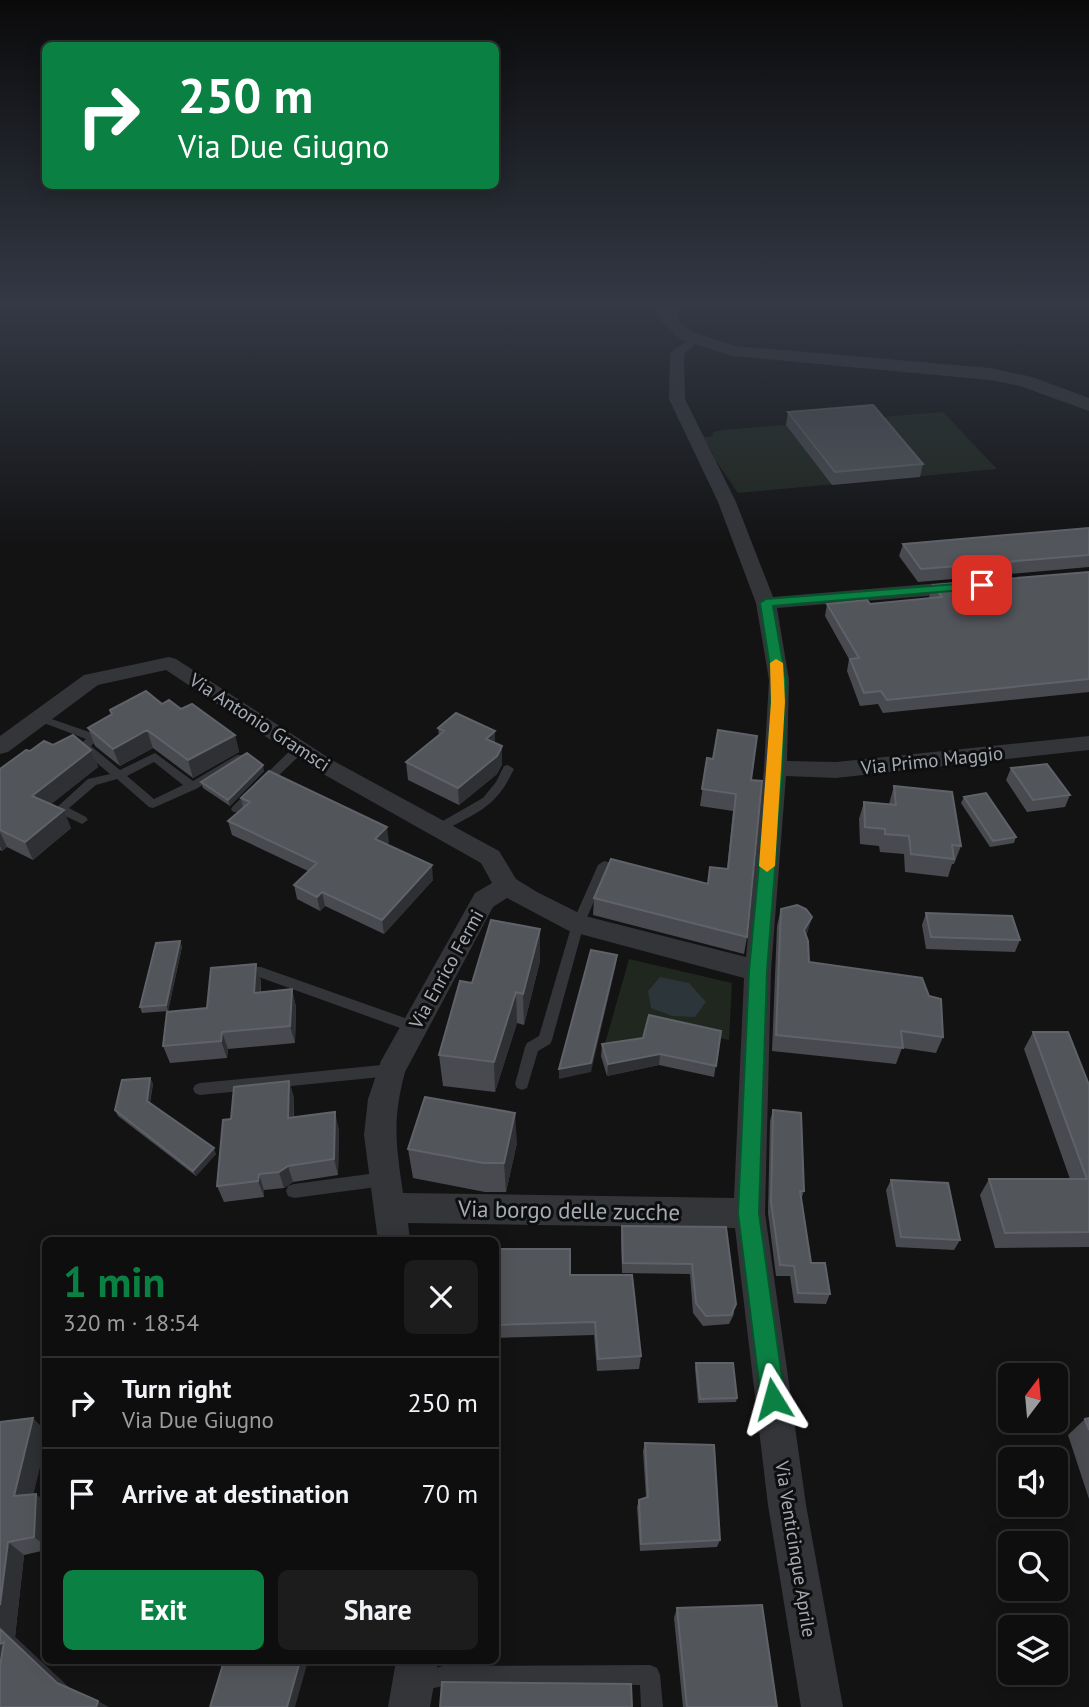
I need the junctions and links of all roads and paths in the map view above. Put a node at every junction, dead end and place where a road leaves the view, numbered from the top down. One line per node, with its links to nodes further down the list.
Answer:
1 (677, 386): 5 (street, Via Venticinque Aprile)
2 (1037, 386): 3 (street)
3 (1089, 405)
4 (982, 585): 5 (street)
5 (766, 603): 11 (street, Via Venticinque Aprile)
6 (40, 718): 8 (street, Via Antonio Gramsci); 9 (street, Via Antonio Gramsci); 13 (lane)
7 (1089, 743): 11 (street, Via Primo Maggio)
8 (0, 747)
9 (299, 749): 15 (lane); 17 (street, Via Antonio Gramsci)
10 (241, 758): 14 (lane)
11 (775, 768): 22 (street, Via Venticinque Aprile)
12 (508, 769): 17 (lane)
13 (119, 775): 14 (lane); 14 (lane); 16 (lane)
14 (192, 786)
15 (237, 809)
16 (82, 820)
17 (438, 829): 19 (street, Via Antonio Gramsci)
18 (641, 874): 20 (lane)
19 (507, 886): 20 (street); 23 (street, Via Enrico Fermi)
20 (578, 924): 22 (street); 25 (lane)
21 (229, 971): 23 (lane)
22 (758, 971): 29 (street, Via Venticinque Aprile)
23 (414, 1027): 24 (street, Via Enrico Fermi)
24 (391, 1070): 26 (lane); 28 (street, Via Enrico Fermi)
25 (522, 1084)
26 (200, 1089)
27 (294, 1191): 28 (lane)
28 (388, 1193): 29 (street, Via borgo delle zucche); 30 (street, Via Enrico Fermi)
29 (749, 1213): 33 (street, Via Venticinque Aprile)
30 (394, 1237)
31 (413, 1683): 32 (lane)
32 (652, 1707)
33 (822, 1707)

